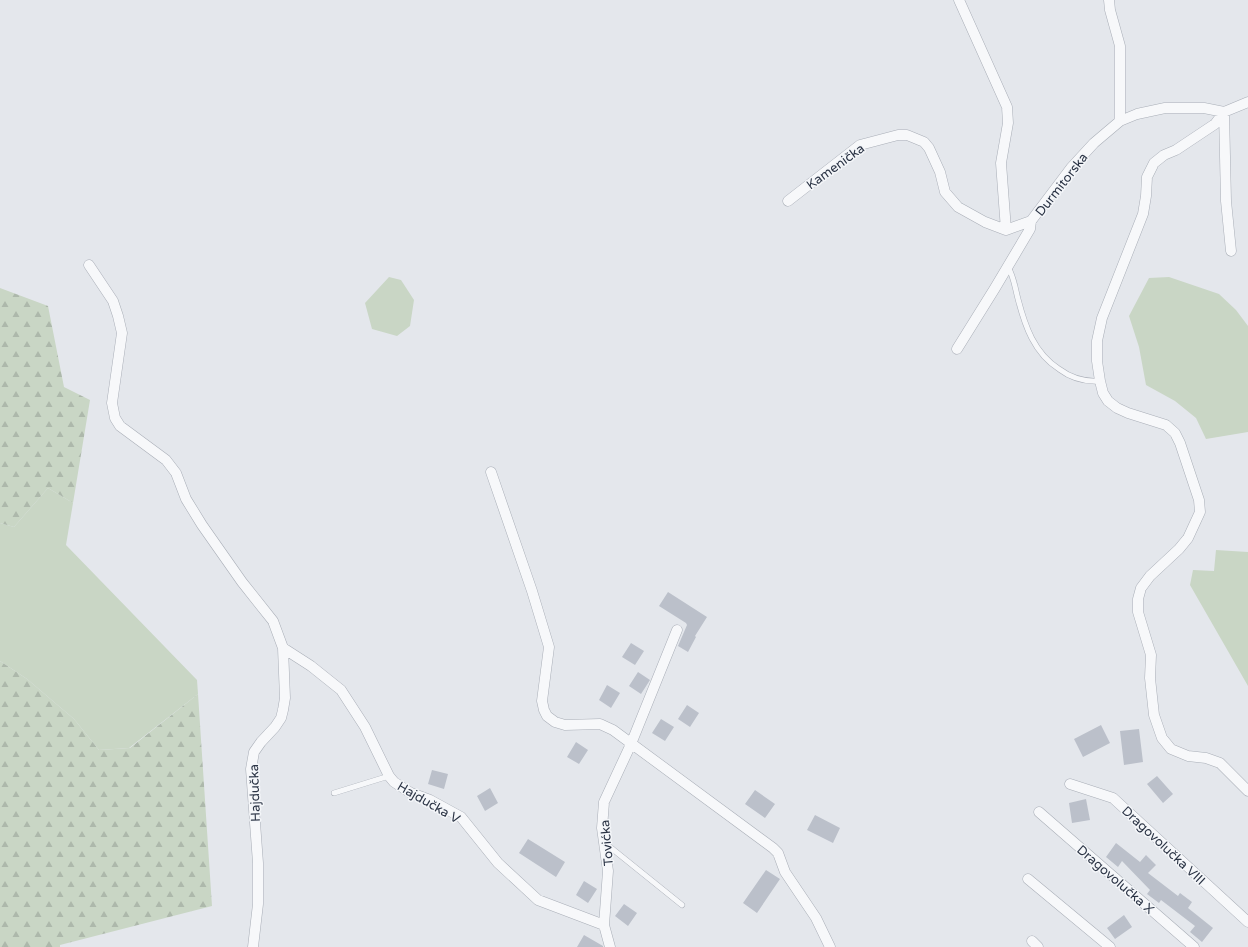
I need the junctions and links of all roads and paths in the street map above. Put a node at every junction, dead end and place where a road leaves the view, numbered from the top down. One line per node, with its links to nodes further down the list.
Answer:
1 (959, 0): 8 (street)
2 (1109, 0): 5 (street)
3 (1248, 102): 4 (street)
4 (1224, 112): 5 (street, Durmitorska); 9 (street); 13 (street)
5 (1120, 121): 7 (street, Durmitorska)
6 (788, 201): 8 (street, Kamenička)
7 (1031, 221): 8 (street, Durmitorska); 11 (street)
8 (1006, 230)
9 (1231, 251)
10 (89, 265): 16 (street, Hajdučka)
11 (1008, 267): 12 (street); 13 (lane)
12 (957, 349)
13 (1100, 381): 20 (street)
14 (490, 472): 17 (street)
15 (677, 630): 17 (street, Tovićka)
16 (283, 648): 18 (street, Hajdučka V); 28 (street, Hajdučka)
17 (631, 744): 23 (street, Tovićka); 30 (street)
18 (389, 776): 21 (lane); 27 (street, Hajdučka V)
19 (1070, 784): 26 (street, Dragovolučka VIII)
20 (1248, 791)
21 (334, 793)
22 (1039, 812): 32 (street, Dragovolučka X)
23 (604, 843): 25 (lane); 27 (street, Tovićka)
24 (1028, 879): 31 (street)
25 (682, 905)
26 (1248, 922)
27 (604, 925): 29 (street, Tovićka)
28 (253, 947)
29 (610, 947)
30 (830, 947)
31 (1110, 947)
32 (1194, 947)

